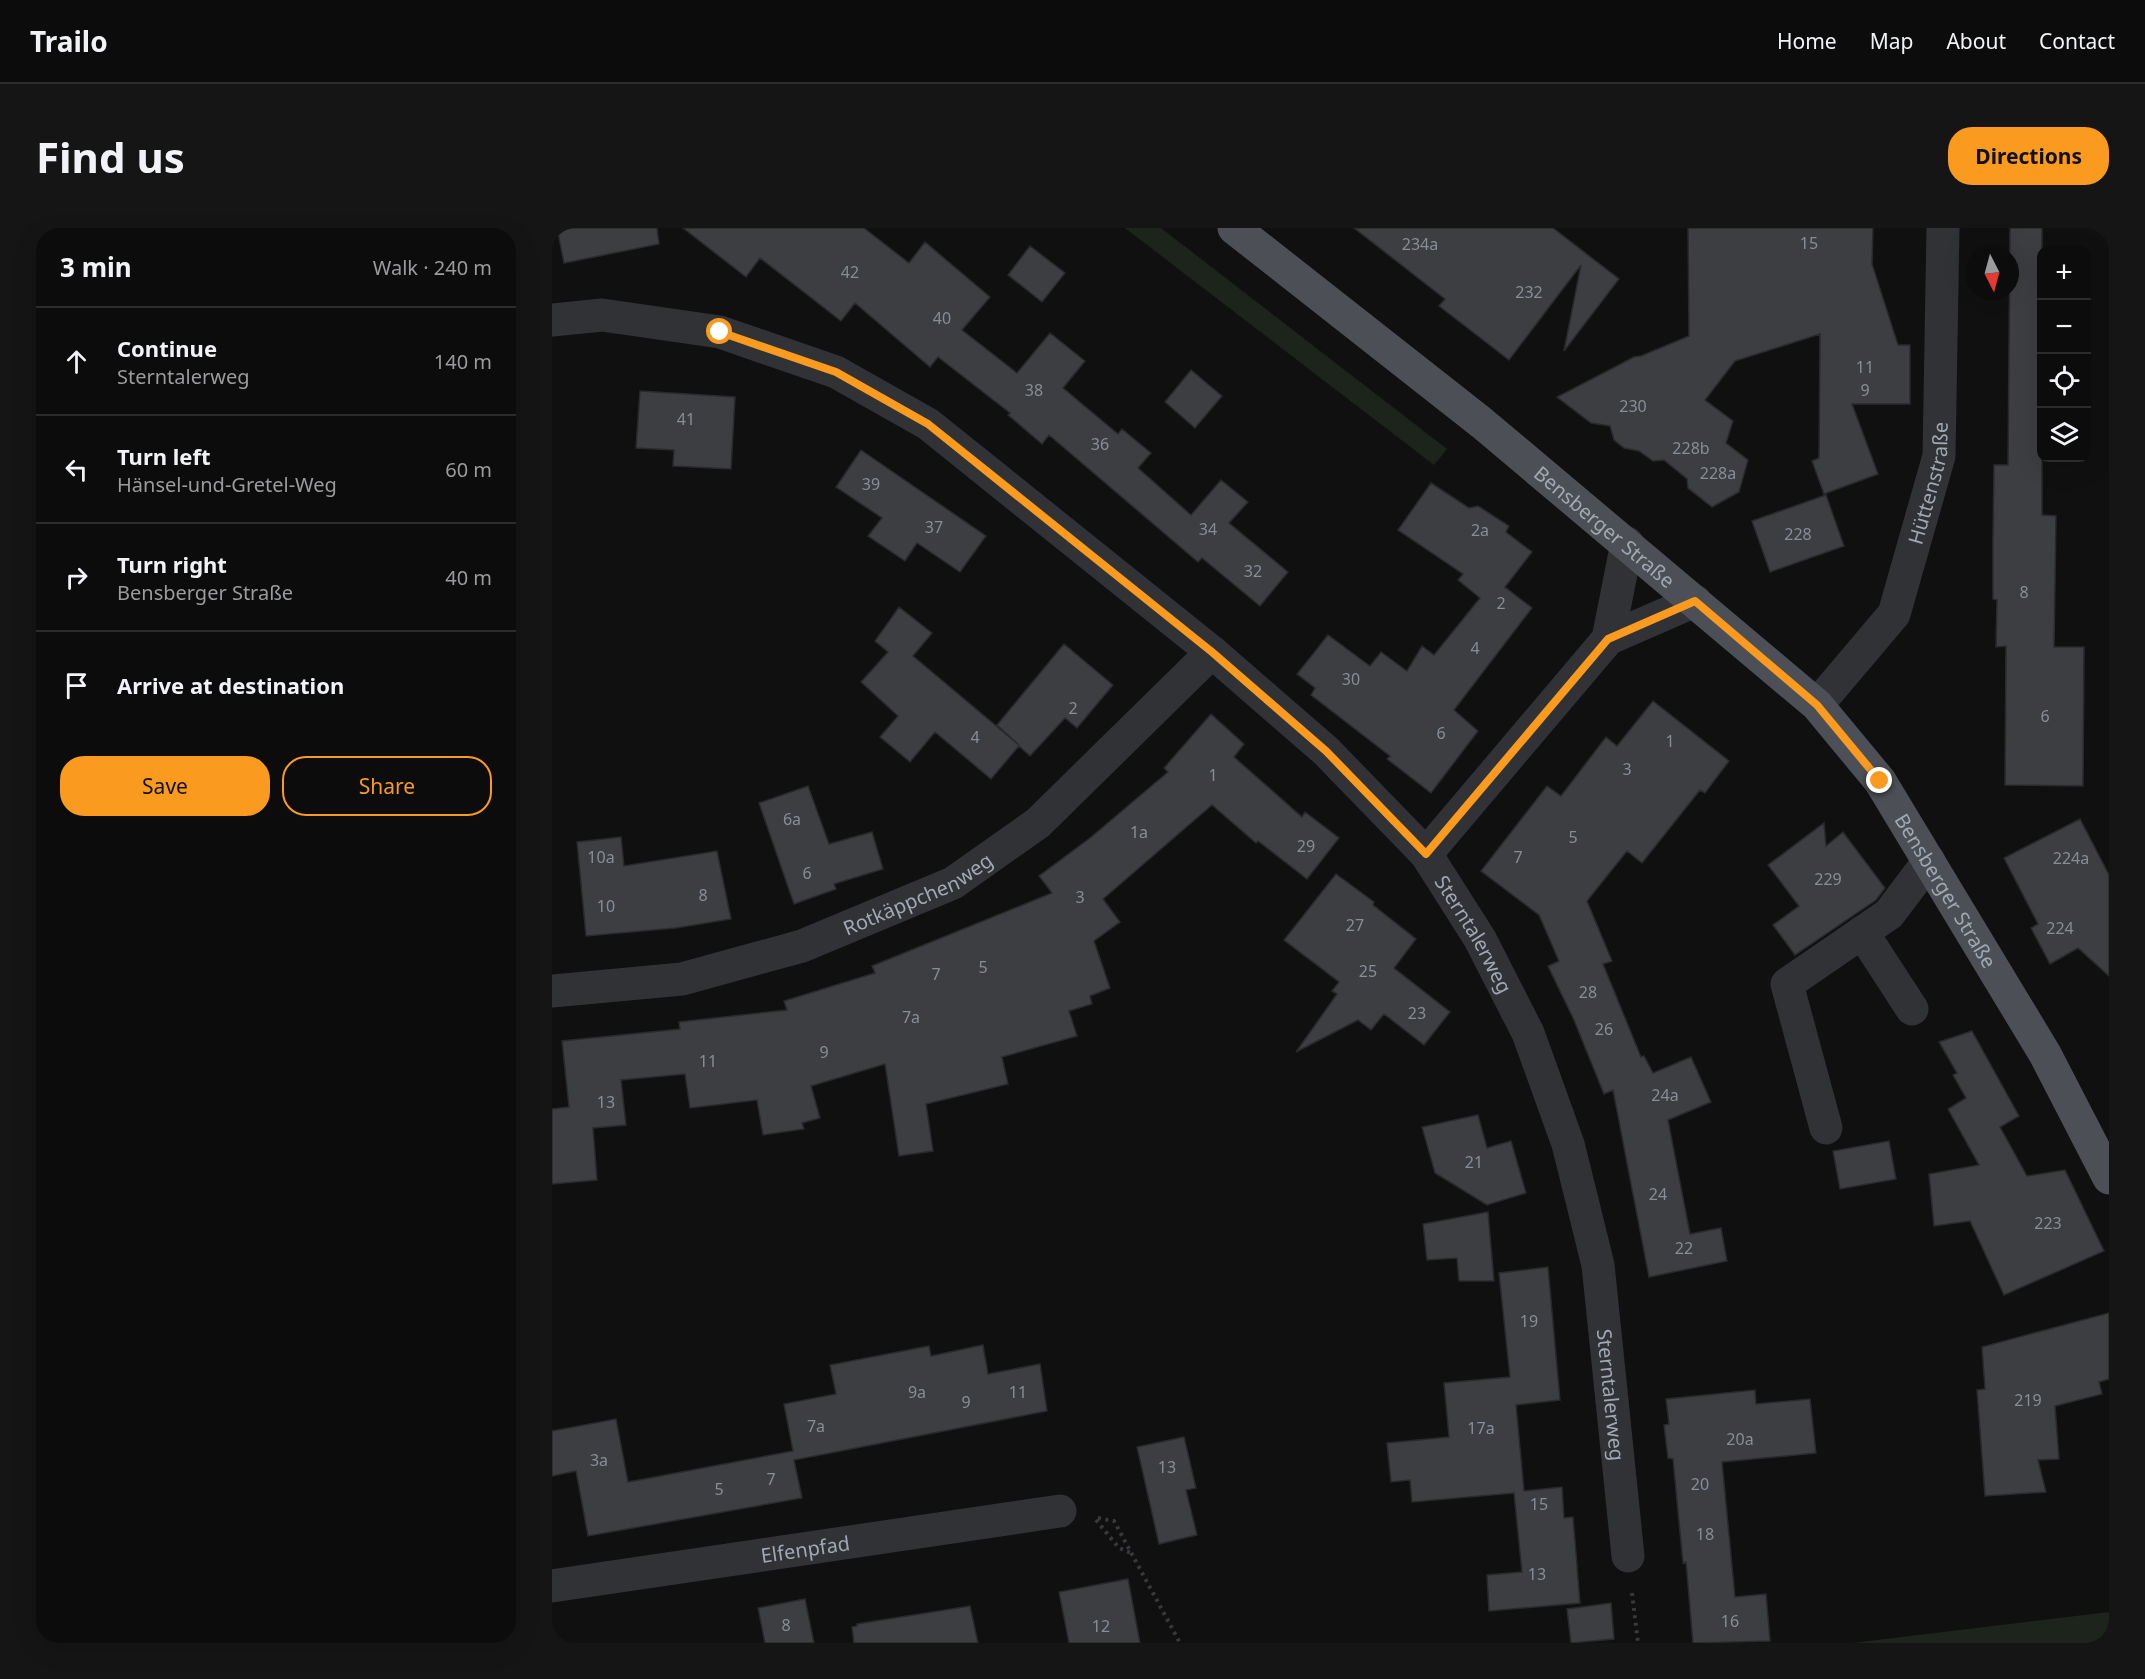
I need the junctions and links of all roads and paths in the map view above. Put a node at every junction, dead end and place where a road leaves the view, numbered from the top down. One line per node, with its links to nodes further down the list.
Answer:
1 (1233, 228): 4 (main road, Bensberger Straße)
2 (1943, 228): 8 (street, Hüttenstraße)
3 (552, 320): 7 (street, Sterntalerweg)
4 (1627, 543): 5 (main road, Bensberger Straße); 6 (street)
5 (1695, 601): 6 (street); 8 (main road, Bensberger Straße)
6 (1608, 639): 9 (street)
7 (1212, 652): 9 (street, Sterntalerweg); 12 (street, Rotkäppchenweg)
8 (1817, 705): 10 (main road, Bensberger Straße)
9 (1426, 854): 20 (street, Sterntalerweg)
10 (1929, 861): 11 (street); 15 (main road, Bensberger Straße)
11 (1862, 932): 13 (street); 14 (street)
12 (552, 992)
13 (1912, 1009)
14 (1826, 1128)
15 (2109, 1178)
16 (1060, 1511): 21 (street, Elfenpfad)
17 (1094, 1517): 19 (path)
18 (1114, 1521): 19 (path)
19 (1132, 1553): 22 (path)
20 (1628, 1556): 23 (path)
21 (552, 1586)
22 (1180, 1643)
23 (1638, 1643)

